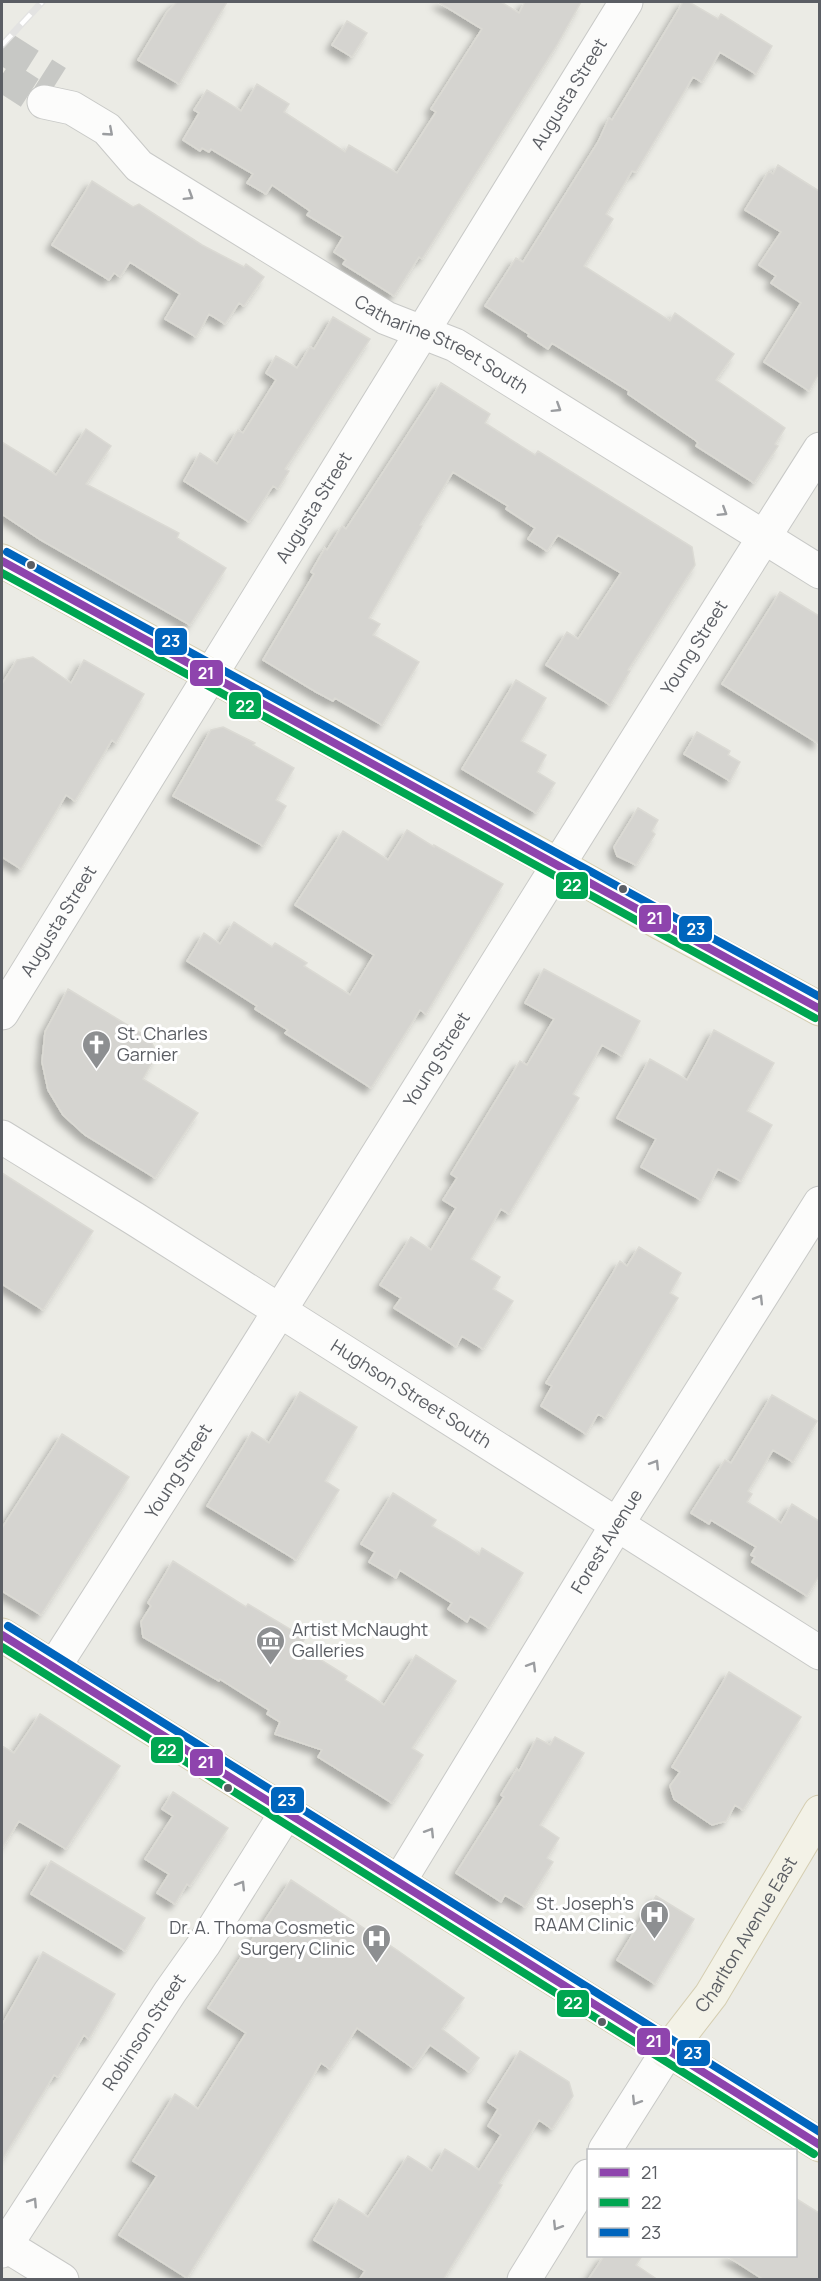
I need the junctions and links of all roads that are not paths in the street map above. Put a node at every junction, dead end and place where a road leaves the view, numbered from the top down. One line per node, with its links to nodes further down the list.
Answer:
1 (626, 2): 3 (street, Augusta Street)
2 (58, 97): 3 (street, Catharine Street South, one-way to 3)
3 (421, 331): 5 (street, Catharine Street South, one-way to 5); 8 (street, Augusta Street)
4 (819, 449): 5 (street, Young Street)
5 (764, 537): 7 (street, Catharine Street South); 9 (street, Young Street)
6 (2, 561): 8 (main road)
7 (819, 572)
8 (210, 674): 9 (main road); 11 (street, Augusta Street)
9 (557, 864): 10 (main road); 14 (street, Young Street)
10 (819, 1009)
11 (2, 1013)
12 (2, 1137): 14 (street, Hughson Street South)
13 (819, 1203): 15 (street, Forest Avenue, one-way to 13)
14 (280, 1312): 15 (street, Hughson Street South); 18 (street, Young Street)
15 (618, 1523): 17 (street, Hughson Street South); 21 (street, Forest Avenue, one-way to 15)
16 (2, 1635): 18 (main road)
17 (819, 1653)
18 (54, 1667): 20 (main road)
19 (819, 1812): 22 (main road, Charlton Avenue East)
20 (286, 1814): 21 (main road); 26 (street, Robinson Street, one-way to 20)
21 (399, 1882): 22 (main road)
22 (667, 2052): 23 (main road); 24 (street, one-way to 24)
23 (819, 2145)
24 (606, 2149)
25 (587, 2178): 28 (street, one-way to 28)
26 (3, 2246): 27 (street)
27 (62, 2280)
28 (524, 2280)

